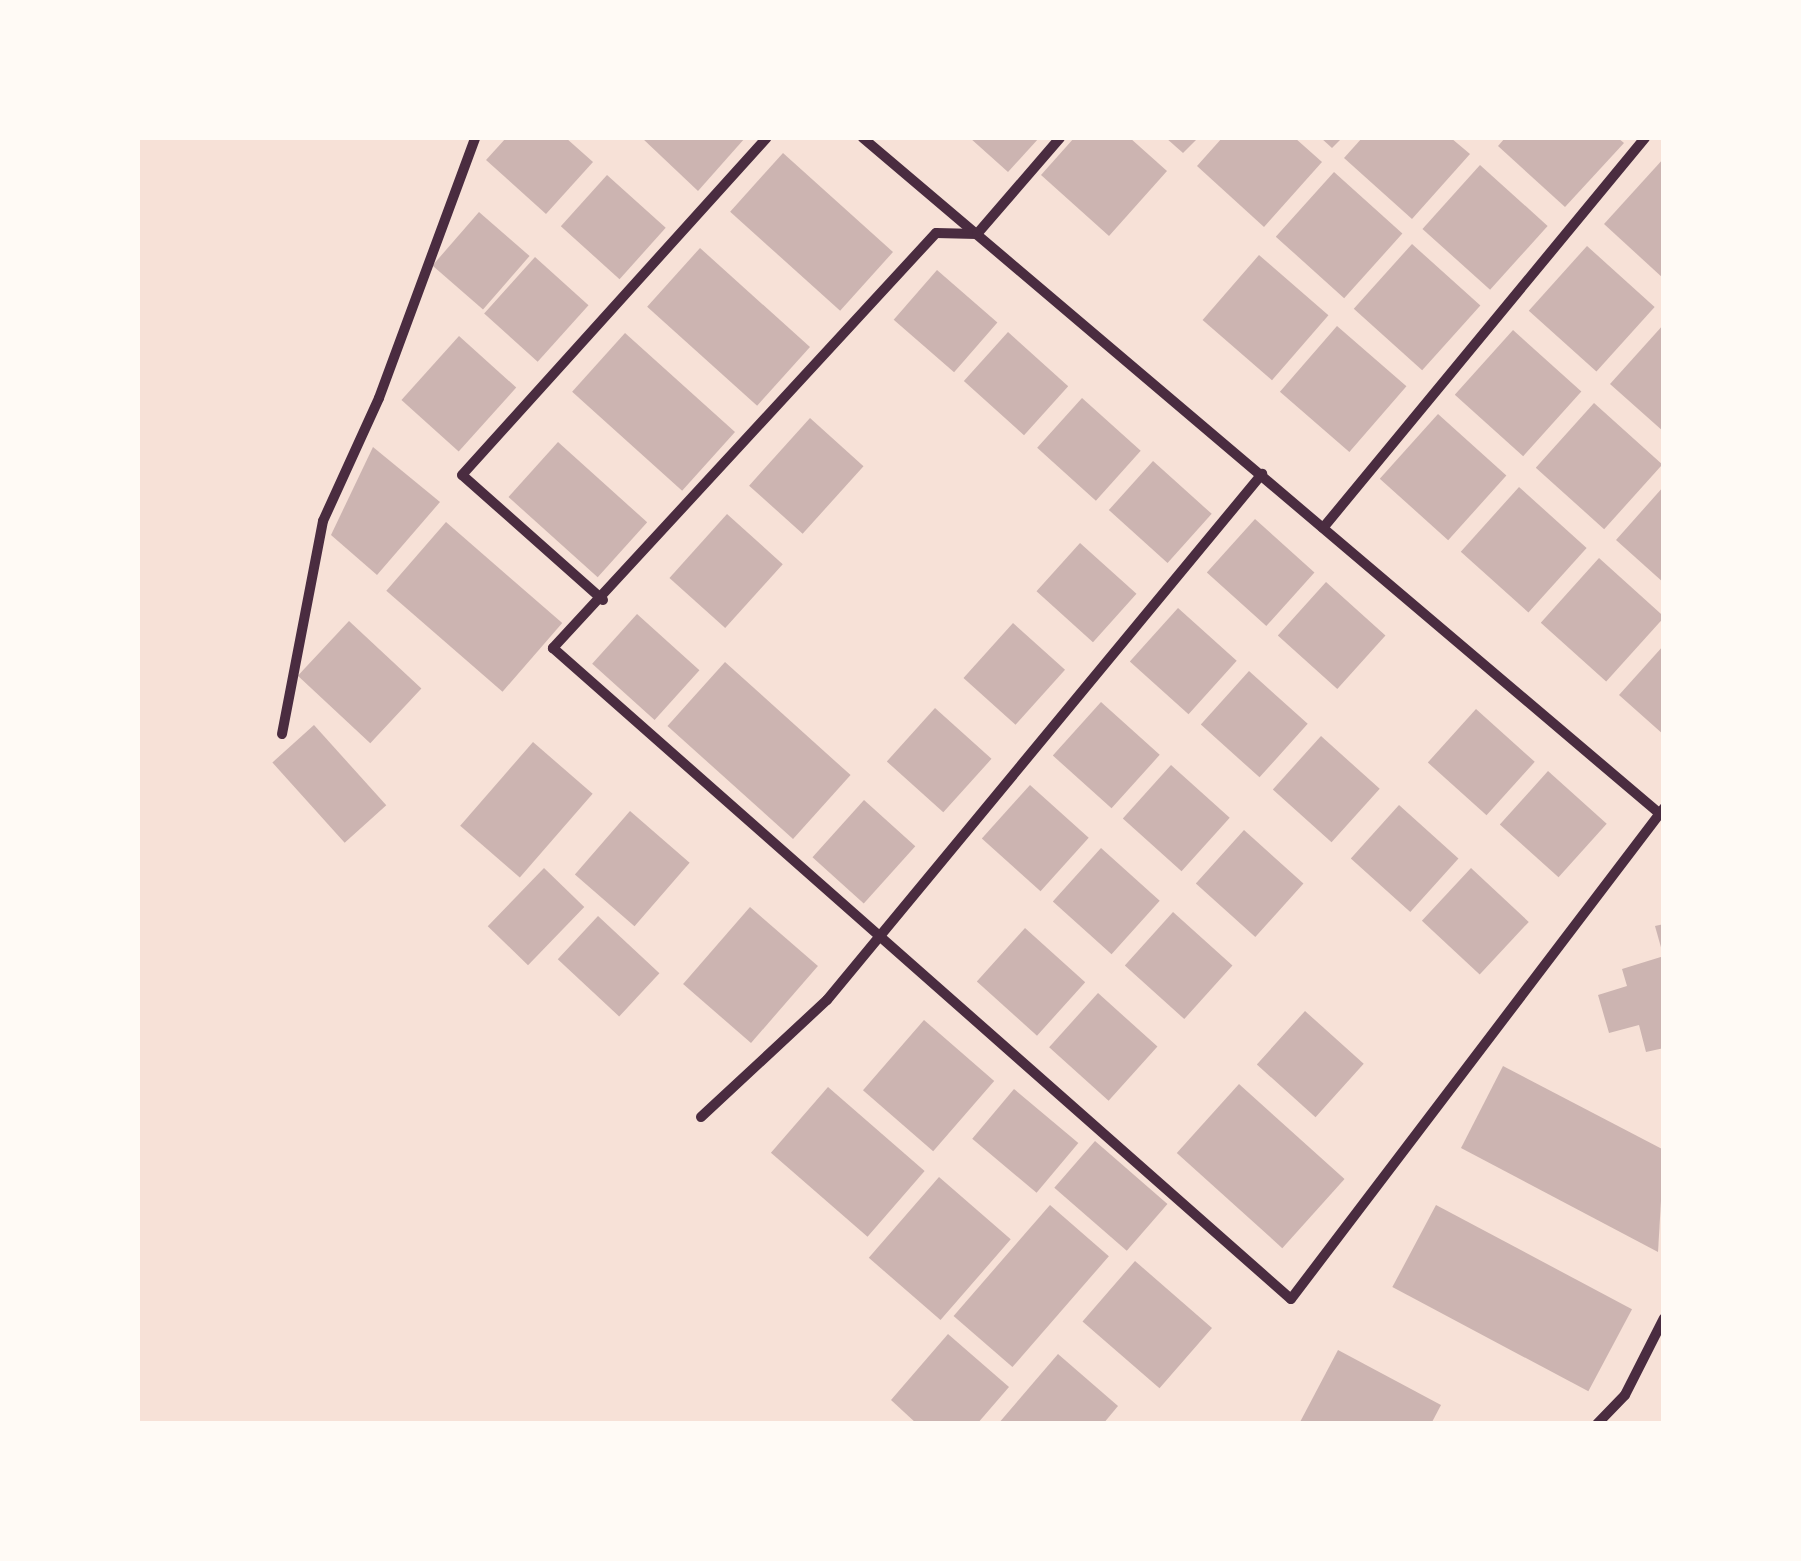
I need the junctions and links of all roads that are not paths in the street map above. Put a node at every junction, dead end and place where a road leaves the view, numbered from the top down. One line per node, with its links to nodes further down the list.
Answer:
1 (475, 138): 10 (street)
2 (766, 138): 9 (street)
3 (863, 138): 6 (street)
4 (1060, 138): 6 (street)
5 (1645, 138): 8 (street)
6 (977, 234): 7 (street); 9 (street)
7 (1262, 474): 8 (street); 12 (street)
8 (1323, 528): 11 (street)
9 (603, 600): 12 (street)
10 (282, 734)
11 (1661, 810): 12 (street)
12 (876, 932): 13 (street)
13 (702, 1117)
14 (1664, 1318): 15 (street)
15 (1597, 1424)

